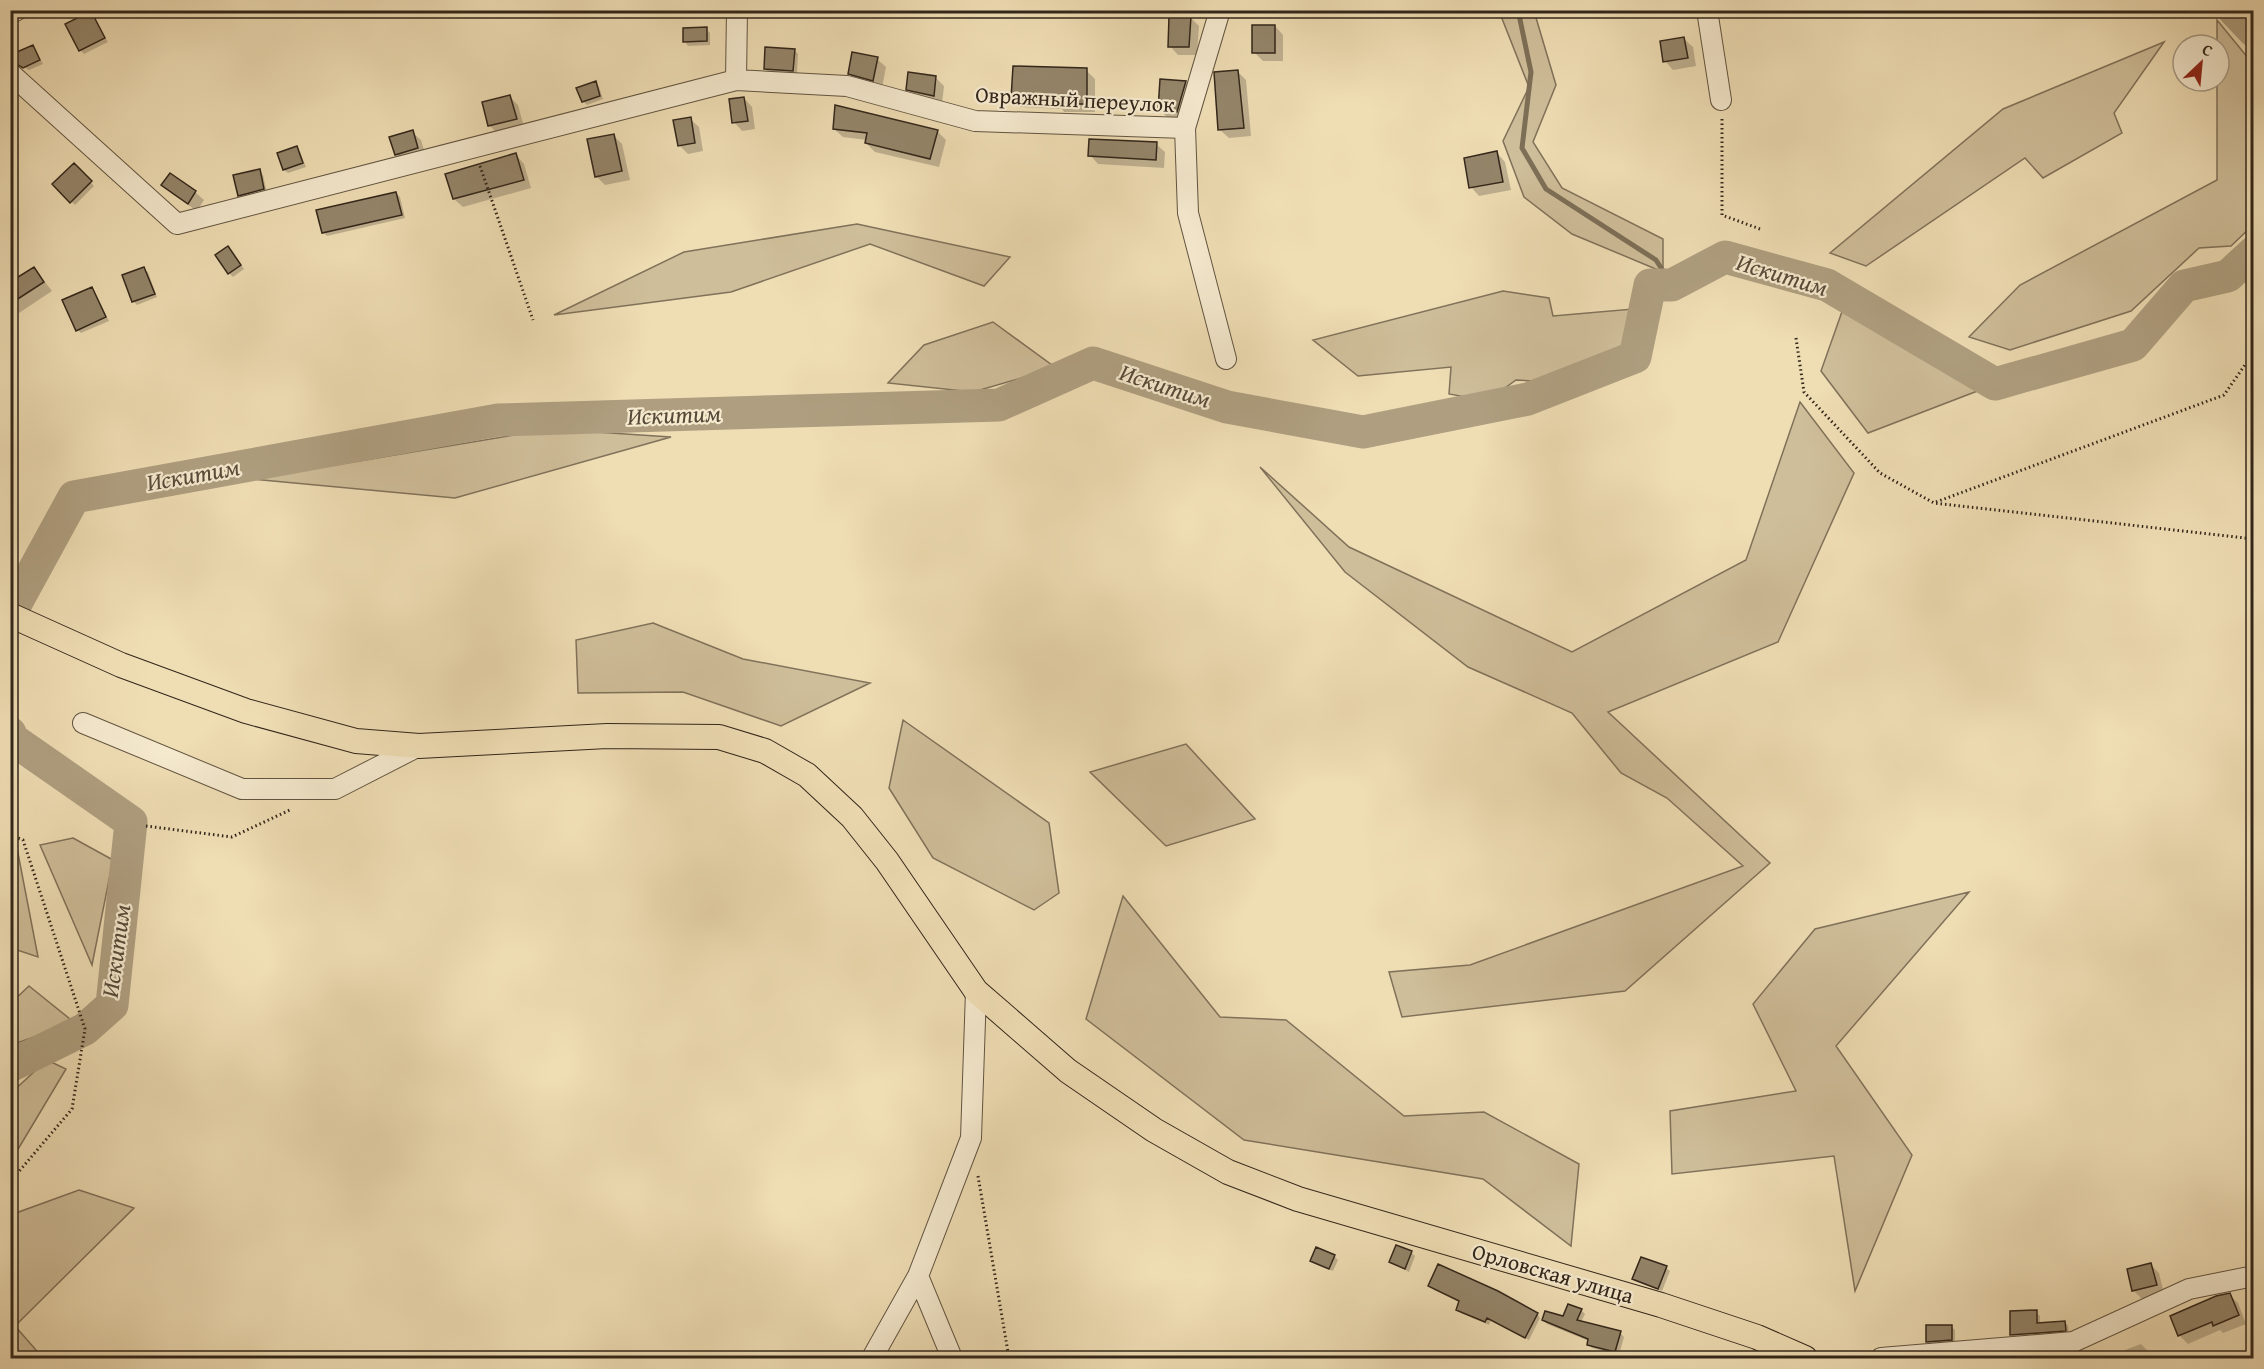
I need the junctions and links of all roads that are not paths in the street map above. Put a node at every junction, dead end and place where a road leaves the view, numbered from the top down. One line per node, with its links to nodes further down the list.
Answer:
1 (17, 10): 5 (street)
2 (737, 10): 7 (street)
3 (1220, 10): 9 (street, Овражный переулок)
4 (1707, 10): 8 (street)
5 (10, 14)
6 (10, 73): 7 (street, Овражный переулок)
7 (736, 80): 9 (street, Овражный переулок)
8 (1721, 100)
9 (1185, 129): 10 (street)
10 (1226, 359)
11 (10, 615): 13 (main road, Орловская улица)
12 (83, 723): 13 (street)
13 (419, 746): 14 (main road, Орловская улица)
14 (976, 991): 15 (street); 21 (main road, Орловская улица)
15 (918, 1276): 19 (street); 20 (street)
16 (2253, 1276): 17 (street)
17 (2077, 1350): 18 (street)
18 (1943, 1356): 22 (street)
19 (872, 1358)
20 (952, 1359)
21 (1805, 1359)
22 (1881, 1359)

